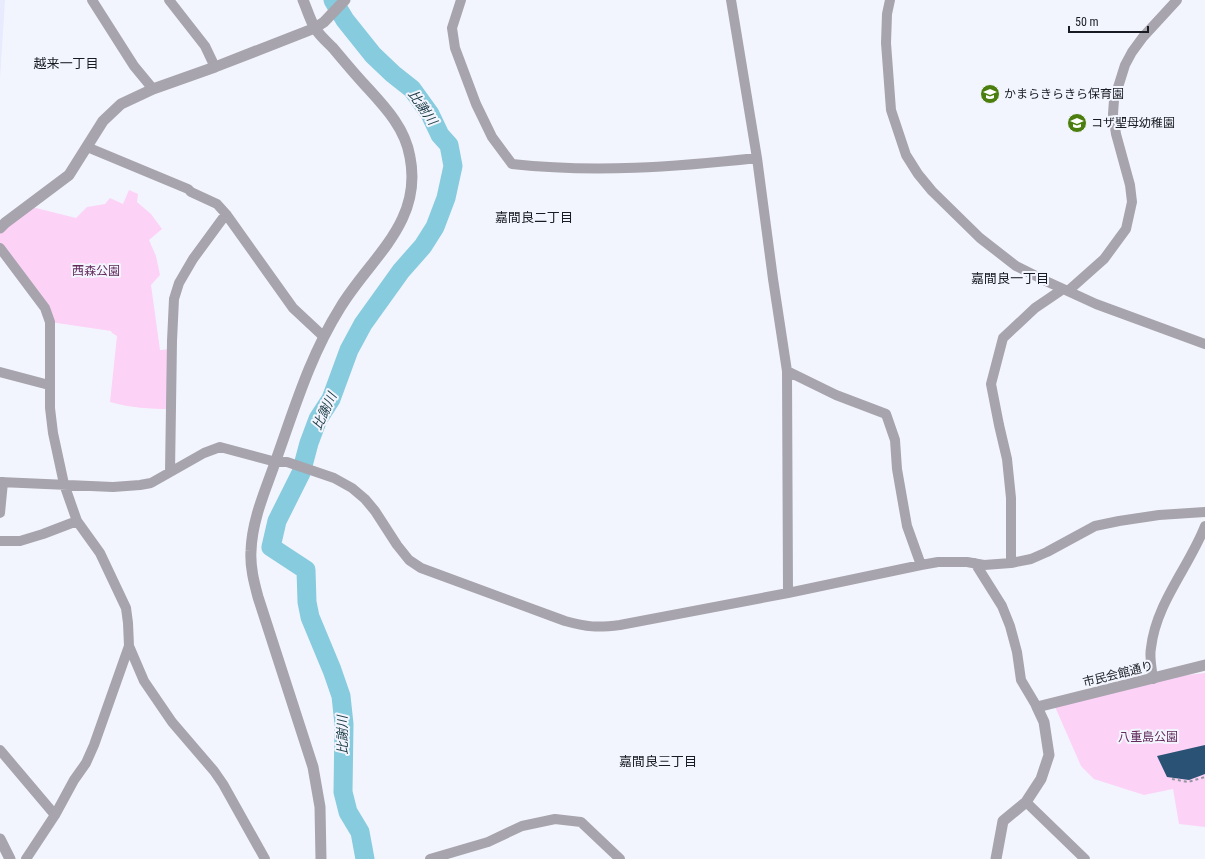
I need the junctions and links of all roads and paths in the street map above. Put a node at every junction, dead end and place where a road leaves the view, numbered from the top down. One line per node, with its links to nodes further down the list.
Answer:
1 (92, 0): 11 (street)
2 (169, 0): 10 (street)
3 (303, 0): 9 (street)
4 (461, 0): 13 (street)
5 (730, 0): 13 (street)
6 (890, 0): 17 (street)
7 (1177, 0): 17 (street)
8 (343, 2): 9 (street)
9 (320, 25): 10 (street); 18 (street)
10 (215, 67): 11 (street)
11 (153, 89): 12 (street)
12 (87, 147): 14 (street); 15 (street)
13 (757, 158): 20 (street)
14 (226, 214): 18 (street); 24 (street)
15 (0, 228)
16 (0, 248): 22 (street)
17 (1066, 290): 19 (street); 32 (street)
18 (323, 336): 23 (street)
19 (1205, 344)
20 (787, 370): 34 (street); 35 (street)
21 (0, 372): 22 (street)
22 (49, 385): 26 (street)
23 (276, 462): 24 (street); 35 (street); 49 (street)
24 (170, 472): 26 (street)
25 (1, 482): 26 (street); 28 (street)
26 (64, 484): 29 (street)
27 (1205, 512): 32 (street)
28 (0, 513)
29 (77, 521): 31 (street); 36 (street)
30 (1205, 526): 38 (street)
31 (0, 541)
32 (1011, 562): 33 (street)
33 (975, 563): 34 (street); 39 (street)
34 (921, 565): 35 (street)
35 (788, 592)
36 (129, 646): 44 (street); 48 (street)
37 (1205, 665): 38 (street, 市民会館通り)
38 (1153, 679): 39 (street, 市民会館通り)
39 (1037, 707): 43 (street)
40 (0, 750): 44 (street)
41 (1205, 777): 42 (path)
42 (1172, 779)
43 (1026, 802): 52 (street); 53 (street)
44 (55, 814): 47 (street)
45 (0, 839): 46 (street)
46 (10, 859)
47 (26, 859)
48 (265, 859)
49 (321, 859)
50 (430, 859): 51 (street)
51 (620, 859)
52 (996, 859)
53 (1085, 859)

